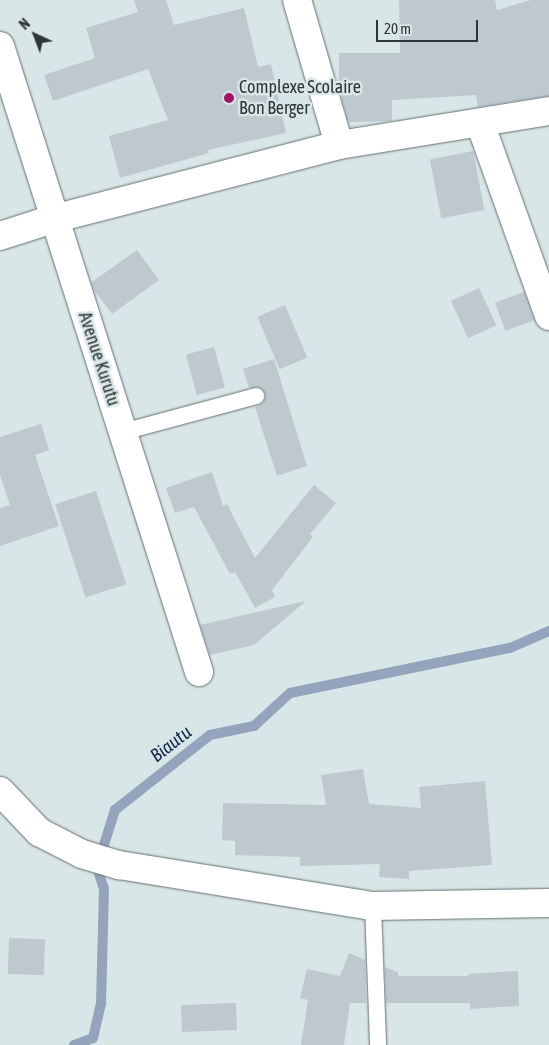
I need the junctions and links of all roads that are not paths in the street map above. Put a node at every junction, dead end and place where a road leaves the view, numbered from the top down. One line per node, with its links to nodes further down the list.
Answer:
1 (296, 0): 5 (street)
2 (0, 46): 6 (street, Avenue Kurutu)
3 (549, 111): 4 (street)
4 (480, 123): 5 (street); 8 (street)
5 (339, 145): 6 (street)
6 (53, 219): 7 (street); 10 (street, Avenue Kurutu)
7 (0, 236)
8 (549, 316)
9 (256, 396): 10 (lane)
10 (123, 432): 11 (street, Avenue Kurutu)
11 (199, 672)
12 (2, 796): 14 (street)
13 (549, 904): 14 (street)
14 (373, 906): 15 (lane)
15 (378, 1045)

